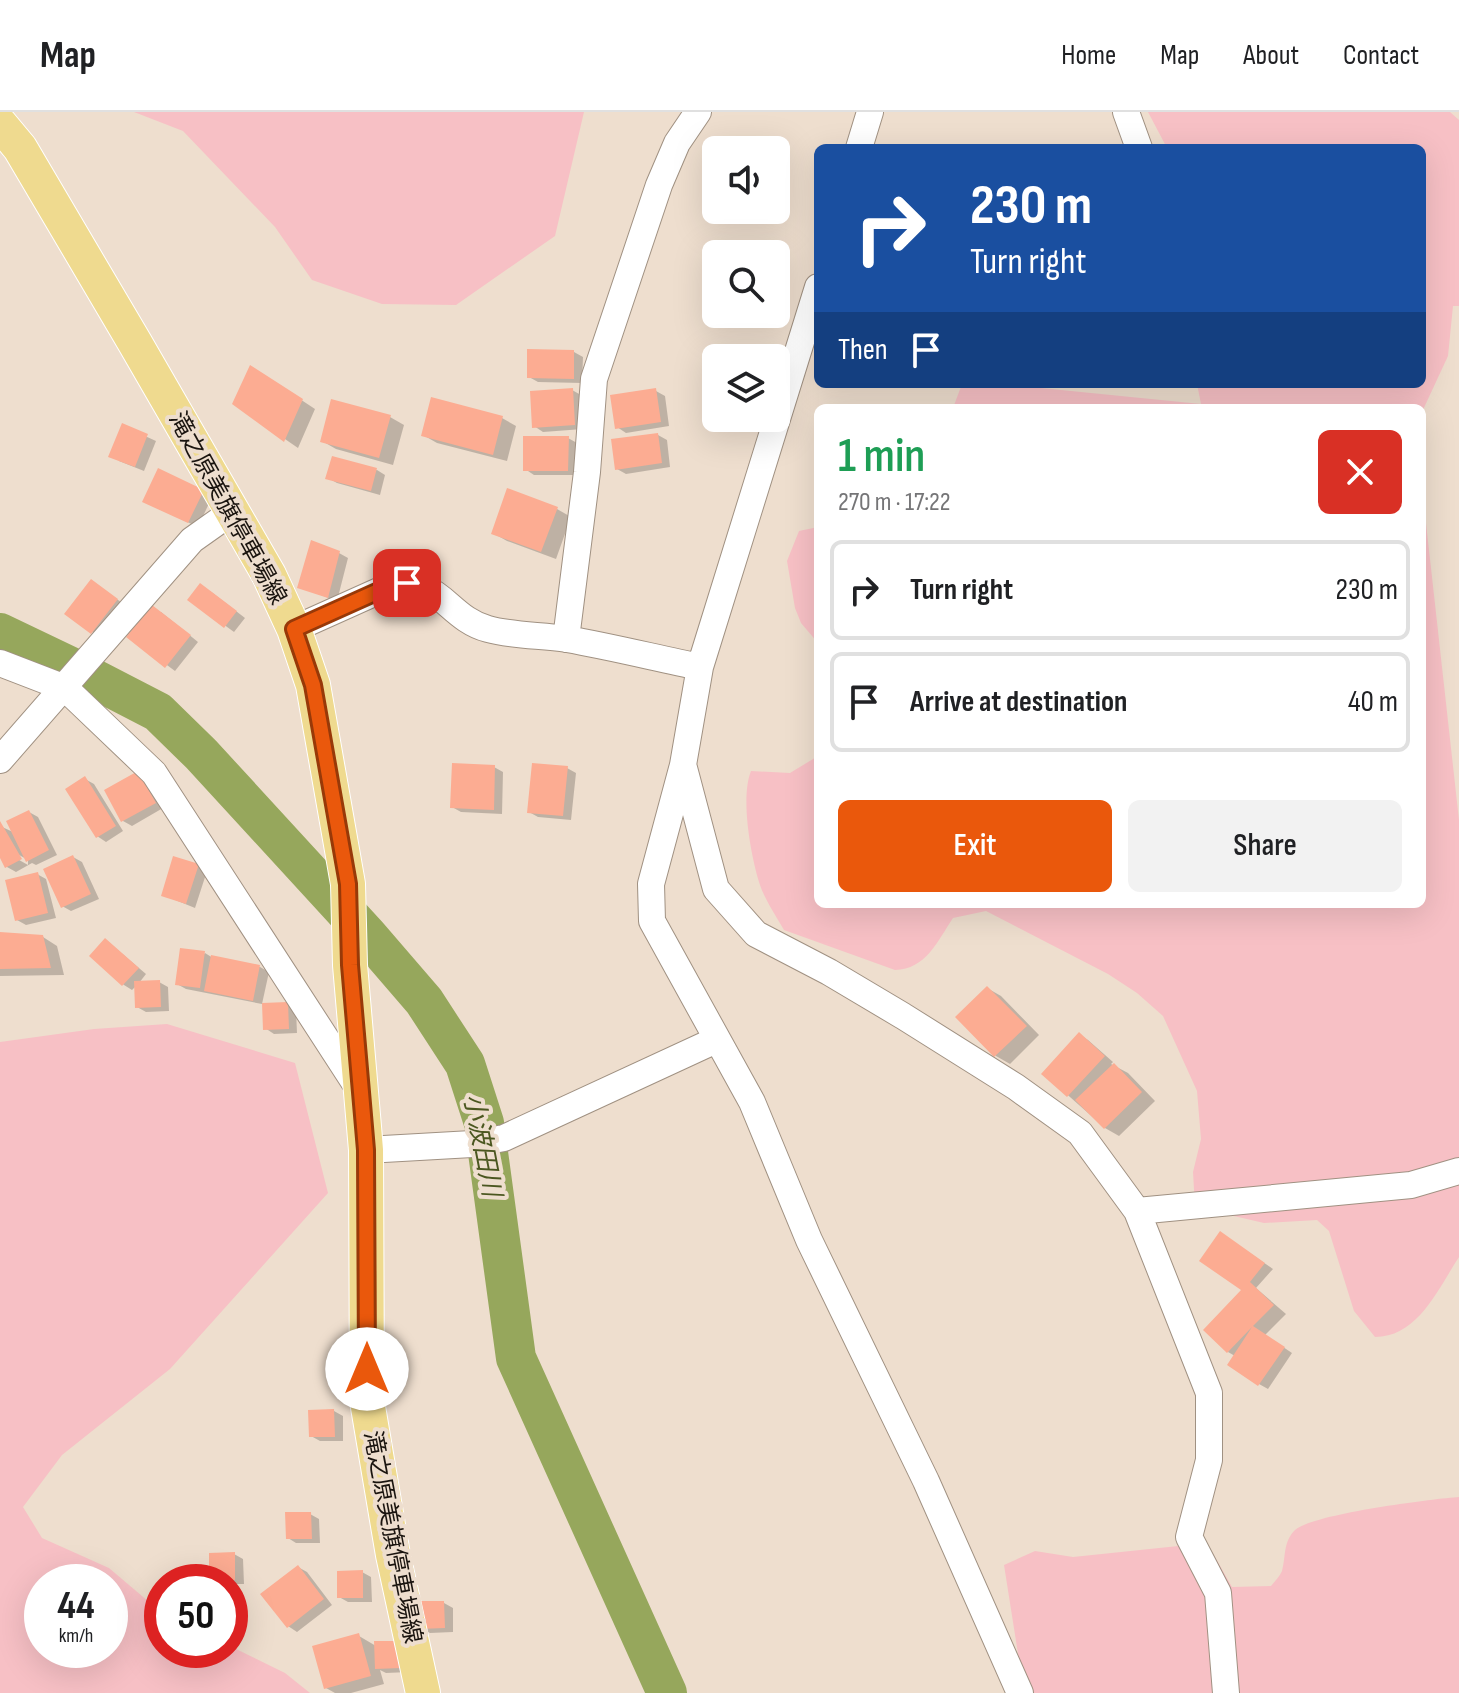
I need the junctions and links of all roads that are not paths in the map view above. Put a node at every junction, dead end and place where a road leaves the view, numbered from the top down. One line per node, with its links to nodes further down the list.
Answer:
1 (698, 112): 10 (street)
2 (870, 112): 5 (street)
3 (1126, 112): 6 (street)
4 (0, 124): 8 (main road, 滝之原美旗停車場線)
5 (860, 144)
6 (1138, 144)
7 (814, 300): 12 (street)
8 (233, 511): 9 (main road, 滝之原美旗停車場線); 13 (street)
9 (294, 629): 10 (street); 17 (main road, 滝之原美旗停車場線)
10 (566, 639): 12 (street)
11 (0, 663): 13 (street)
12 (700, 667): 15 (street)
13 (68, 684): 14 (street); 17 (street)
14 (0, 760)
15 (683, 765): 16 (street); 20 (street)
16 (716, 1040): 18 (street); 22 (street)
17 (362, 1094): 18 (main road, 滝之原美旗停車場線)
18 (366, 1150): 21 (main road, 滝之原美旗停車場線)
19 (1459, 1171): 20 (street)
20 (1137, 1211): 23 (street)
21 (423, 1693)
22 (1020, 1693)
23 (1226, 1693)

